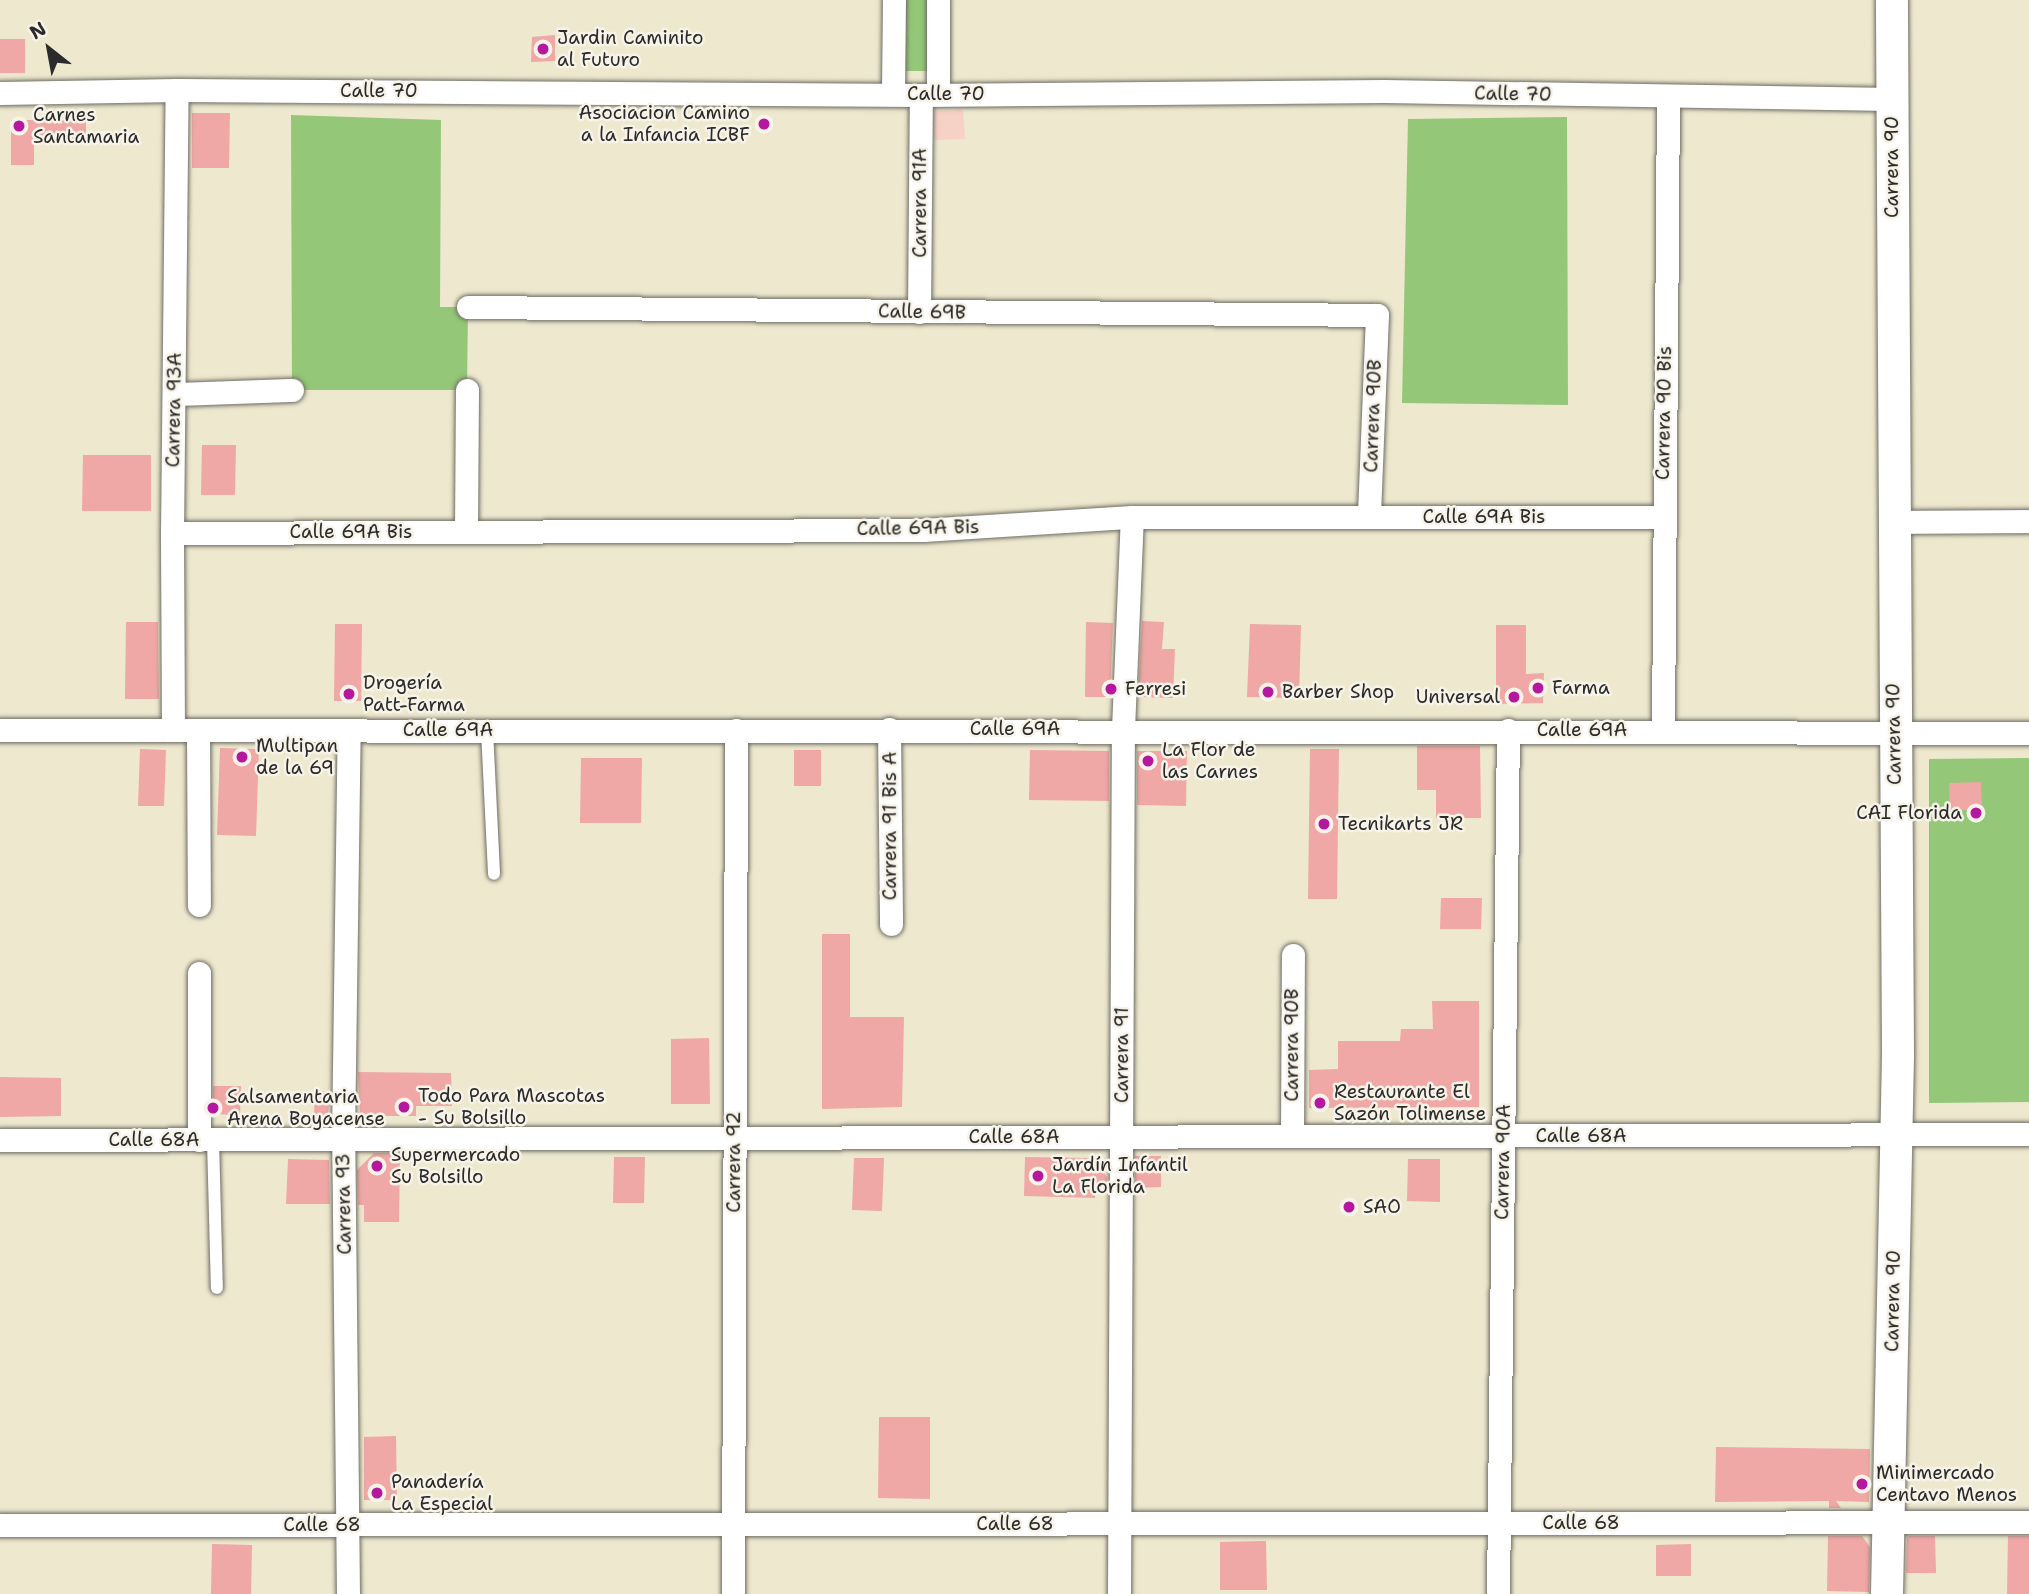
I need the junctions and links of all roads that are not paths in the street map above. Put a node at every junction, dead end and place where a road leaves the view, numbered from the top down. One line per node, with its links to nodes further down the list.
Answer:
1 (894, 0): 6 (street)
2 (938, 0): 7 (street, Carrera 91A)
3 (1892, 0): 9 (street, Carrera 90)
4 (177, 90): 5 (street, Calle 70); 6 (street, Calle 70); 15 (street, Carrera 93A)
5 (0, 93)
6 (893, 94): 7 (street, Calle 70)
7 (929, 95): 8 (street, Calle 70); 11 (street, Carrera 91A)
8 (1668, 97): 9 (street, Calle 70); 18 (street, Carrera 90 Bis)
9 (1892, 99): 20 (street, Carrera 90)
10 (468, 307): 11 (street, Calle 69B)
11 (919, 312): 12 (street, Calle 69B)
12 (1377, 315): 17 (street, Carrera 90B)
13 (292, 390): 15 (street)
14 (467, 390): 21 (street)
15 (175, 394): 22 (street, Carrera 93A)
16 (1132, 517): 17 (street, Calle 69A Bis); 21 (street, Calle 69A Bis); 24 (street, Carrera 91)
17 (1369, 517): 18 (street, Calle 69A Bis)
18 (1663, 517): 32 (street, Carrera 90 Bis)
19 (2029, 521): 20 (street)
20 (1892, 522): 33 (street, Carrera 90)
21 (466, 532): 22 (street, Calle 69A Bis)
22 (172, 533): 26 (street, Carrera 93A)
23 (889, 729): 24 (street, Calle 69A); 30 (street, Calle 69A); 37 (street, Carrera 91 Bis A)
24 (1123, 729): 31 (street, Calle 69A); 44 (street, Carrera 91)
25 (0, 730): 26 (street, Calle 69A)
26 (173, 730): 27 (street, Calle 69A)
27 (198, 730): 28 (street, Calle 69A); 36 (street)
28 (349, 730): 29 (street, Calle 69A); 46 (street, Carrera 93)
29 (487, 730): 30 (street, Calle 69A); 35 (lane)
30 (736, 730): 45 (street, Carrera 92)
31 (1508, 730): 32 (street, Calle 69A); 43 (street, Carrera 90A)
32 (1663, 730): 33 (street, Calle 69A)
33 (1894, 730): 34 (street, Calle 69A); 41 (street, Carrera 90)
34 (2029, 733)
35 (494, 874)
36 (199, 905)
37 (891, 924)
38 (1293, 955): 42 (street, Carrera 90B)
39 (199, 973): 48 (street)
40 (2029, 1134): 41 (street, Calle 68A)
41 (1896, 1135): 43 (street, Calle 68A); 50 (street, Carrera 90)
42 (1292, 1136): 43 (street, Calle 68A); 44 (street, Calle 68A)
43 (1503, 1136): 52 (street, Carrera 90A)
44 (1122, 1137): 45 (street, Calle 68A); 54 (street, Carrera 91)
45 (734, 1138): 46 (street, Calle 68A); 53 (street, Carrera 92)
46 (343, 1139): 48 (street, Calle 68A); 56 (street, Carrera 93)
47 (0, 1140): 48 (street, Calle 68A)
48 (206, 1140): 49 (lane)
49 (217, 1288)
50 (1889, 1522): 51 (street, Calle 68); 52 (street, Calle 68); 61 (street, Carrera 90)
51 (2029, 1522)
52 (1499, 1523): 54 (street, Calle 68); 60 (street, Carrera 90A)
53 (734, 1524): 54 (street, Calle 68); 56 (street, Calle 68); 58 (street, Carrera 92)
54 (1121, 1524): 59 (street, Carrera 91)
55 (0, 1525): 56 (street, Calle 68)
56 (348, 1525): 57 (street, Carrera 93)
57 (348, 1594)
58 (733, 1594)
59 (1119, 1594)
60 (1498, 1594)
61 (1887, 1594)

